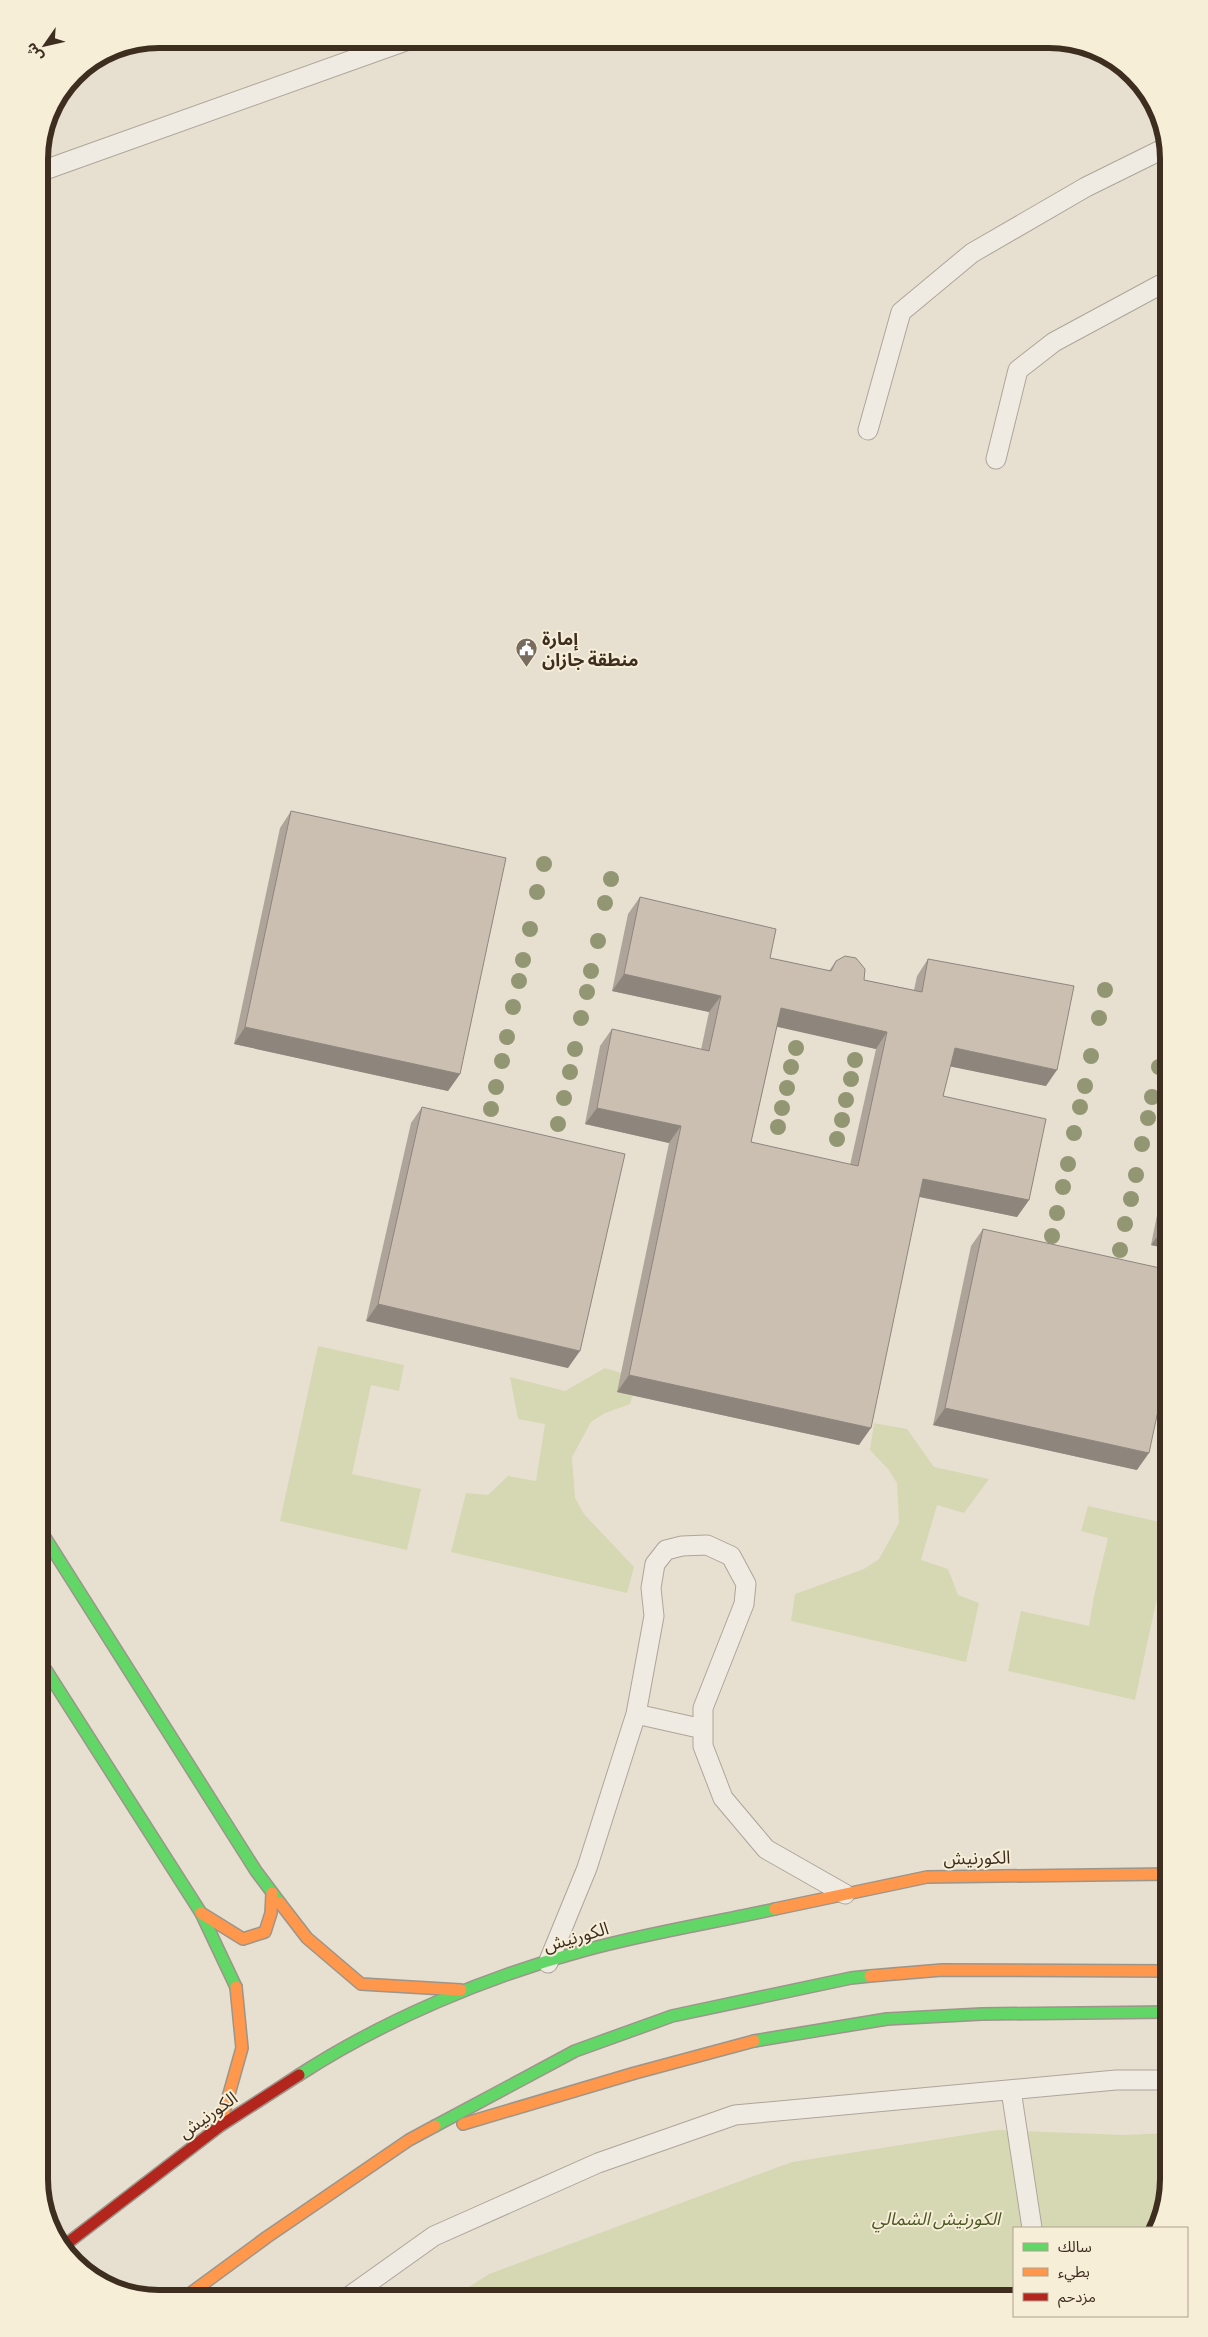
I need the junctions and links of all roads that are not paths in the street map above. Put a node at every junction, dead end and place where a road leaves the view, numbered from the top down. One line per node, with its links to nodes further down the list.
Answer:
1 (386, 48): 3 (lane)
2 (1160, 151): 5 (lane)
3 (48, 169)
4 (1160, 285): 6 (lane)
5 (868, 430)
6 (996, 458)
7 (48, 1542): 12 (main road)
8 (48, 1673): 14 (main road)
9 (636, 1714): 10 (lane); 10 (lane); 15 (lane)
10 (703, 1729): 13 (lane)
11 (1160, 1874): 13 (main road, الكورنيش)
12 (272, 1893): 14 (main road); 17 (main road)
13 (845, 1894): 15 (main road, الكورنيش)
14 (202, 1913): 21 (main road)
15 (548, 1963): 17 (main road, الكورنيش)
16 (1160, 1971): 22 (main road)
17 (463, 1990): 21 (main road, الكورنيش)
18 (1160, 2012): 22 (main road)
19 (1160, 2080): 20 (lane)
20 (1011, 2090): 23 (lane); 26 (lane)
21 (220, 2126): 24 (main road, الكورنيش)
22 (409, 2140): 25 (main road)
23 (1032, 2227)
24 (68, 2243)
25 (196, 2289)
26 (359, 2289)

